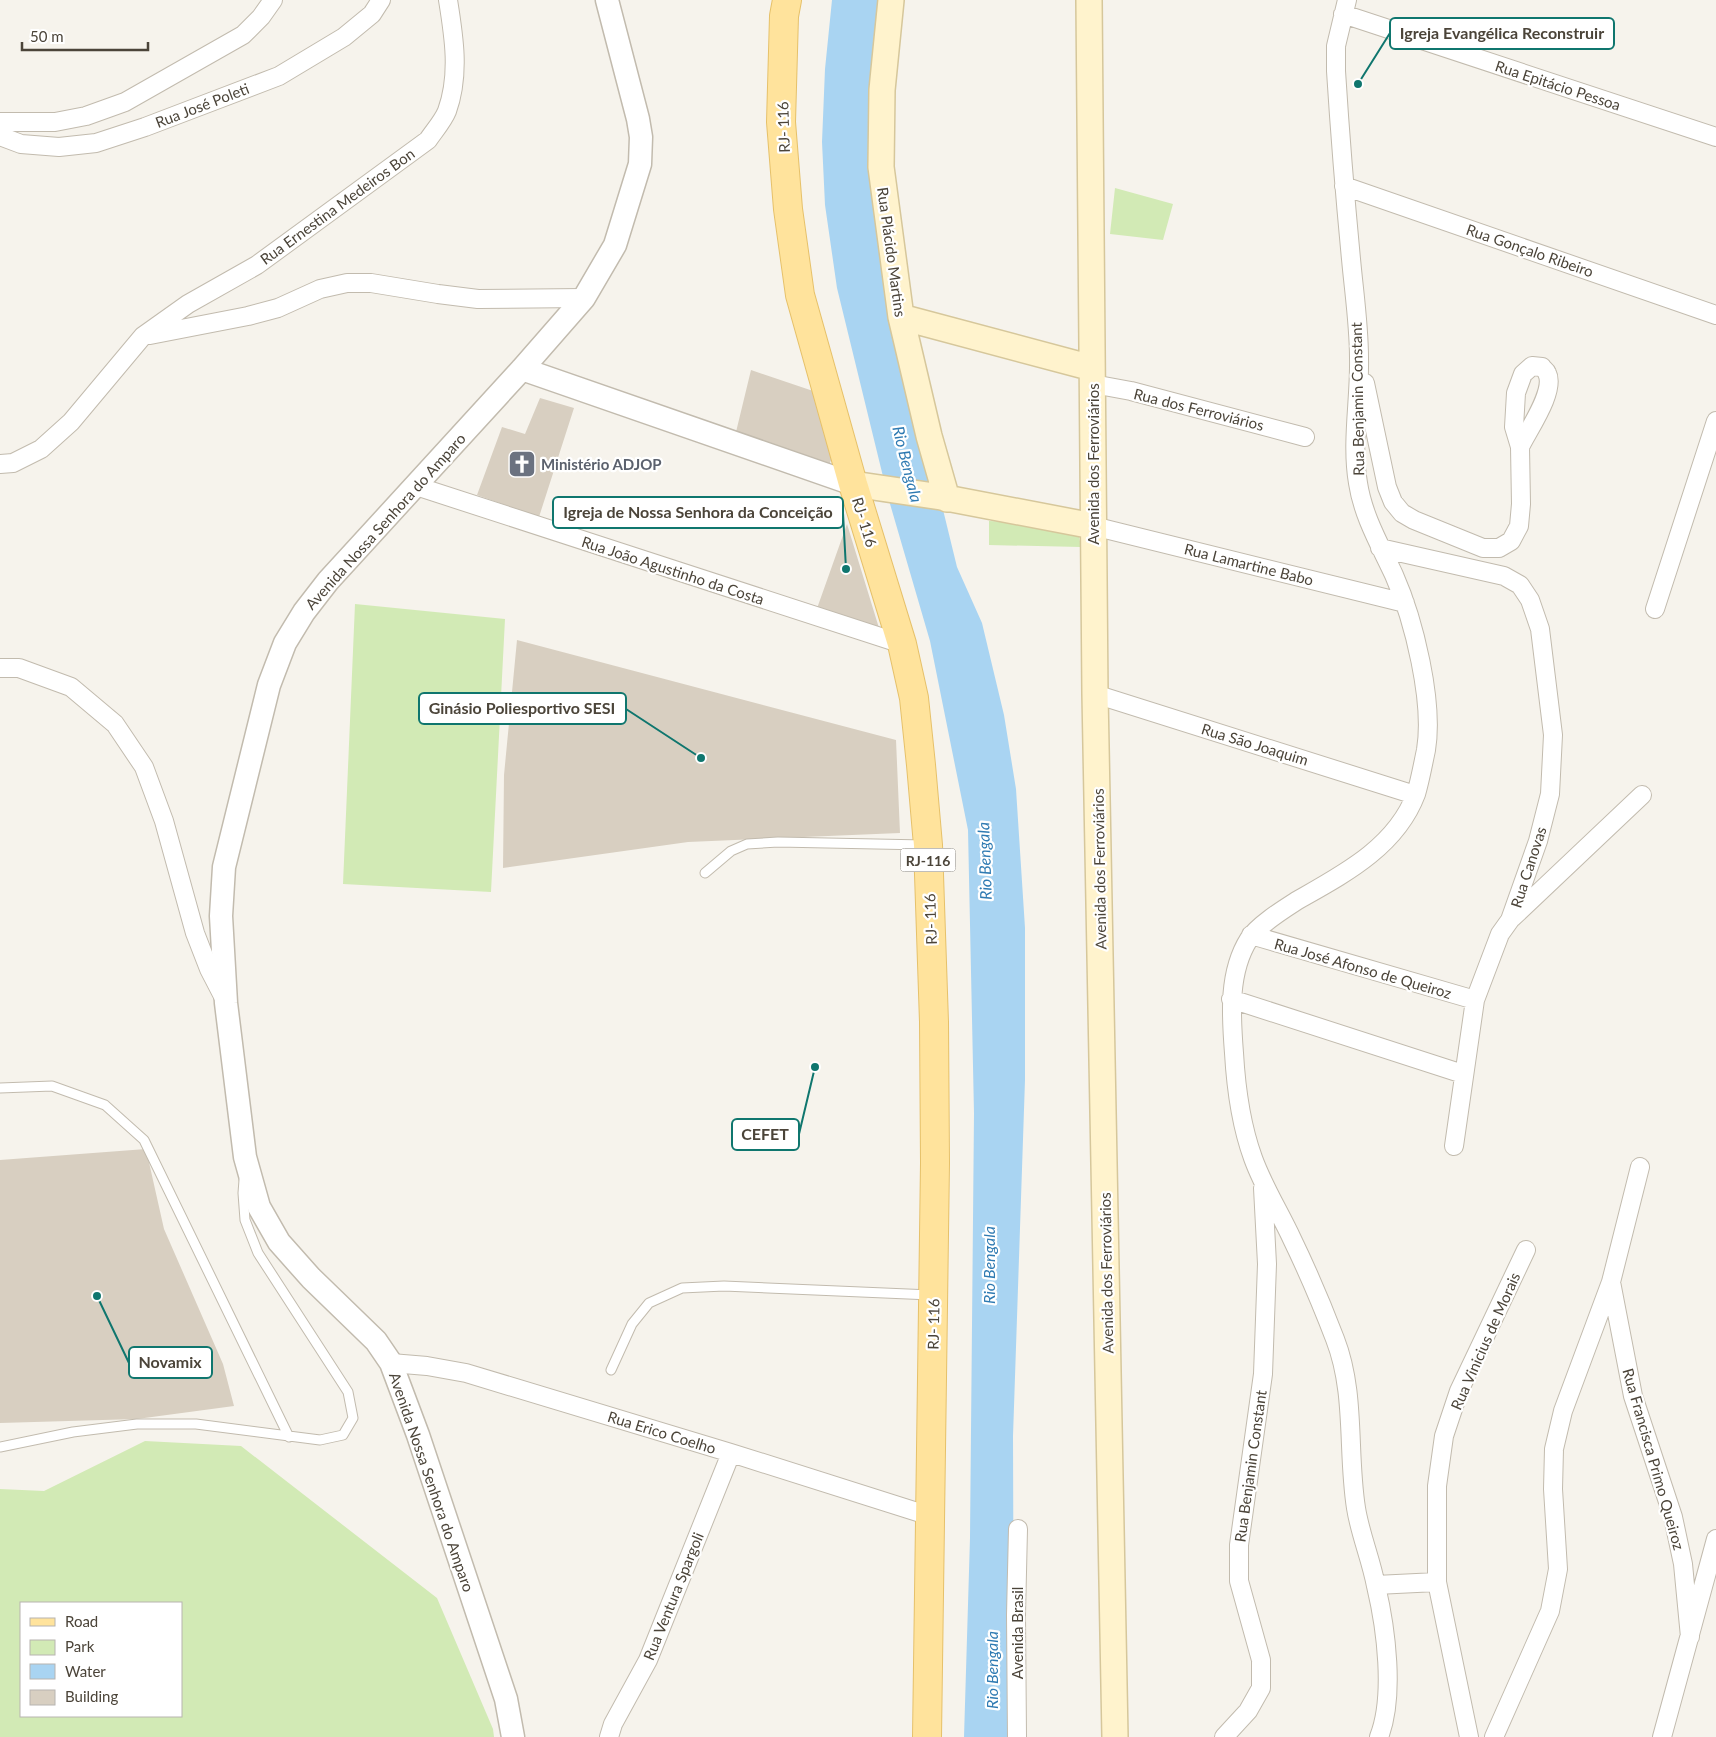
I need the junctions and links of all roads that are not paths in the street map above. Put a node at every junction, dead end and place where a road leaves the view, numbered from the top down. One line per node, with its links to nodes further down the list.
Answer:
1 (273, 0): 9 (street)
2 (381, 0): 10 (street, Rua José Poleti)
3 (448, 0): 16 (street, Rua Ernestina Medeiros Bon)
4 (607, 0): 13 (street, Avenida Nossa Senhora do Amparo)
5 (787, 0): 25 (main road, RJ- 116 / RJ-116)
6 (891, 0): 15 (main road, Rua Plácido Martins)
7 (1089, 0): 19 (main road, Avenida dos Ferroviários)
8 (1345, 7): 11 (street, Rua Epitácio Pessoa); 12 (street, Rua Benjamin Constant)
9 (0, 122)
10 (0, 136)
11 (1716, 136)
12 (1344, 186): 14 (street, Rua Gonçalo Ribeiro); 17 (street, Rua Benjamin Constant)
13 (584, 298): 16 (street); 18 (street, Avenida Nossa Senhora do Amparo)
14 (1716, 315)
15 (900, 317): 19 (main road); 26 (main road, Rua Plácido Martins)
16 (143, 336): 23 (street, Rua Ernestina Medeiros Bon)
17 (1360, 358): 22 (street); 28 (street, Rua Benjamin Constant)
18 (522, 369): 24 (street, Avenida Nossa Senhora do Amparo); 25 (street)
19 (1092, 376): 21 (street, Rua dos Ferroviários); 27 (main road, Avenida dos Ferroviários)
20 (1716, 421): 30 (street)
21 (1305, 437)
22 (1520, 447)
23 (0, 464)
24 (416, 486): 31 (street, Rua João Agustinho da Costa); 42 (street, Avenida Nossa Senhora do Amparo)
25 (862, 486): 26 (main road); 31 (main road, RJ- 116 / RJ-116)
26 (944, 498): 27 (main road)
27 (1093, 526): 29 (street, Rua Lamartine Babo); 33 (main road, Avenida dos Ferroviários)
28 (1380, 548): 29 (street, Rua Benjamin Constant); 38 (street, Rua Canovas)
29 (1405, 603): 34 (street, Rua Benjamin Constant)
30 (1655, 609)
31 (902, 644): 36 (main road, RJ- 116 / RJ-116)
32 (0, 668): 42 (street)
33 (1095, 694): 34 (street, Rua São Joaquim); 67 (main road, Avenida dos Ferroviários)
34 (1416, 795): 39 (street, Rua Benjamin Constant)
35 (1642, 795): 38 (street)
36 (928, 845): 37 (lane); 51 (main road, RJ- 116 / RJ-116)
37 (705, 873)
38 (1510, 920): 41 (street, Rua Canovas)
39 (1251, 935): 40 (street, Rua Benjamin Constant); 41 (street, Rua José Afonso de Queiroz)
40 (1231, 1000): 43 (street); 48 (street, Rua Benjamin Constant)
41 (1475, 1000): 43 (street, Rua Canovas)
42 (226, 1002): 46 (street, Avenida Nossa Senhora do Amparo)
43 (1463, 1074): 45 (street, Rua Canovas)
44 (0, 1088): 54 (lane)
45 (1454, 1146)
46 (245, 1157): 52 (street, Avenida Nossa Senhora do Amparo); 54 (lane)
47 (1640, 1167): 50 (street)
48 (1263, 1180): 61 (street, Rua Benjamin Constant); 68 (street, Rua Benjamin Constant)
49 (1526, 1250): 60 (street, Rua Vinicius de Morais)
50 (1611, 1282): 62 (street, Rua Francisca Primo Queiroz); 71 (street)
51 (934, 1295): 53 (lane); 57 (main road, RJ- 116 / RJ-116)
52 (391, 1363): 56 (street, Rua Erico Coelho); 63 (street, Avenida Nossa Senhora do Amparo)
53 (611, 1370)
54 (289, 1437): 55 (lane)
55 (0, 1447)
56 (731, 1452): 57 (street, Rua Erico Coelho); 64 (street, Rua Ventura Spargoli)
57 (930, 1516): 65 (main road, RJ- 116 / RJ-116)
58 (1018, 1528): 66 (street, Avenida Brasil)
59 (1716, 1539): 62 (street)
60 (1436, 1582): 61 (street); 70 (street)
61 (1376, 1585): 69 (street, Rua Benjamin Constant)
62 (1690, 1638): 72 (street)
63 (513, 1737)
64 (609, 1737)
65 (927, 1737)
66 (1017, 1737)
67 (1115, 1737)
68 (1224, 1737)
69 (1379, 1737)
70 (1469, 1737)
71 (1494, 1737)
72 (1662, 1737)

